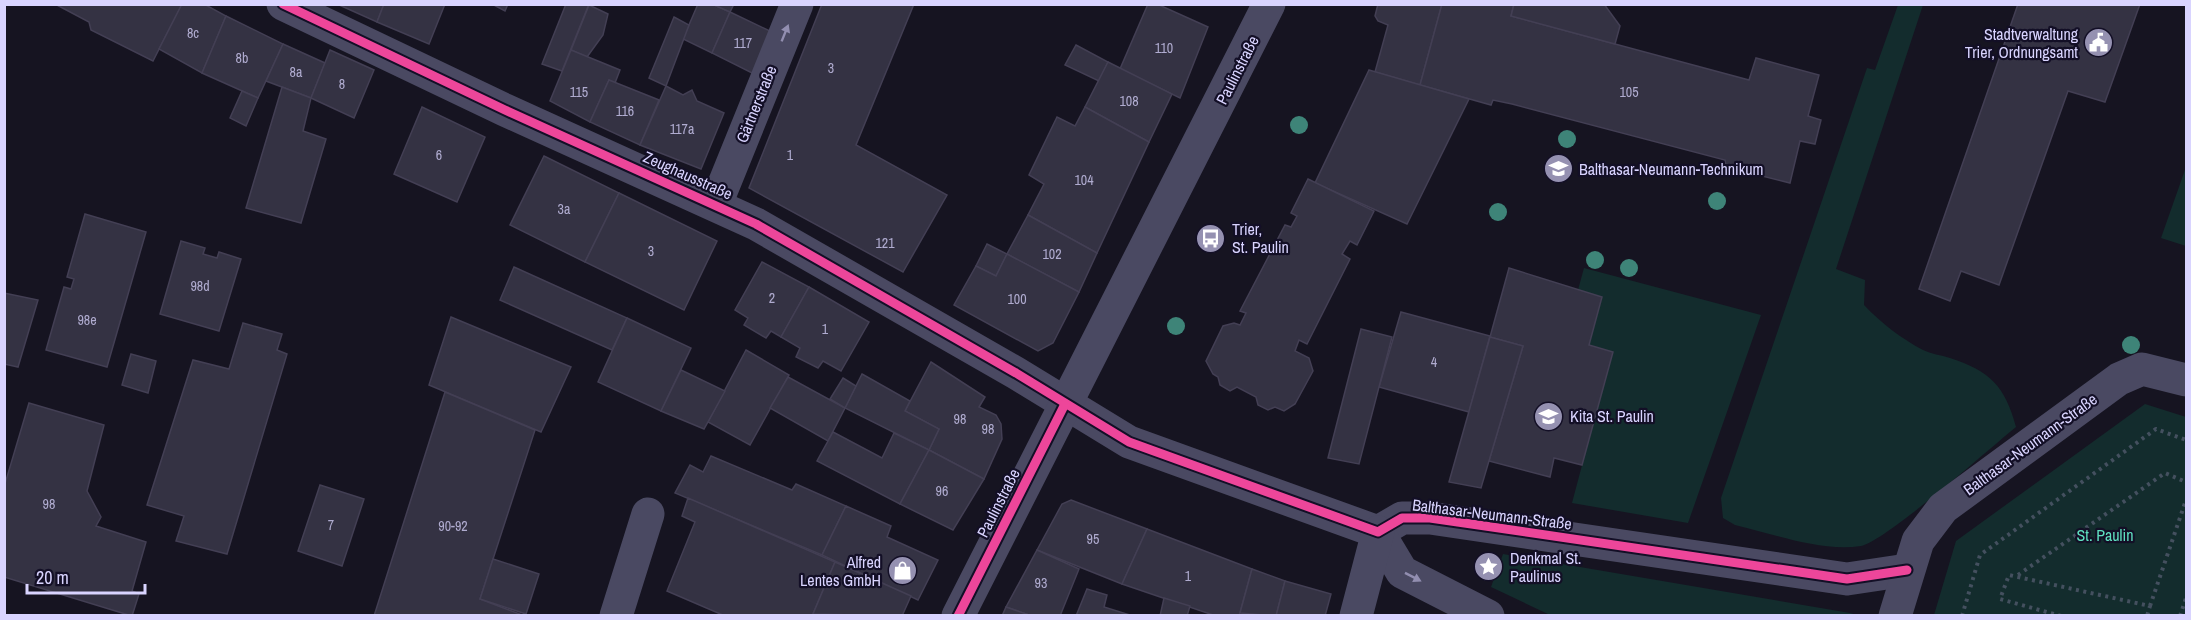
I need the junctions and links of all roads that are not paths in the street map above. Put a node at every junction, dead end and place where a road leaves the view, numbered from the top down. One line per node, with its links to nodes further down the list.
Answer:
1 (283, 4): 4 (street, Zeughausstraße)
2 (797, 4): 4 (street, Gärtnerstraße, one-way to 2)
3 (1269, 4): 6 (street, Paulinstraße)
4 (716, 204): 6 (street, Zeughausstraße)
5 (2187, 380): 9 (street, Balthasar-Neumann-Straße)
6 (1065, 404): 8 (street); 11 (street, Paulinstraße)
7 (648, 514): 10 (street)
8 (1378, 532): 9 (street, Balthasar-Neumann-Straße); 12 (street); 13 (street, one-way to 13)
9 (1907, 570): 14 (street, Balthasar-Neumann-Straße)
10 (616, 615)
11 (958, 615)
12 (1356, 615)
13 (1488, 615)
14 (1895, 615)

